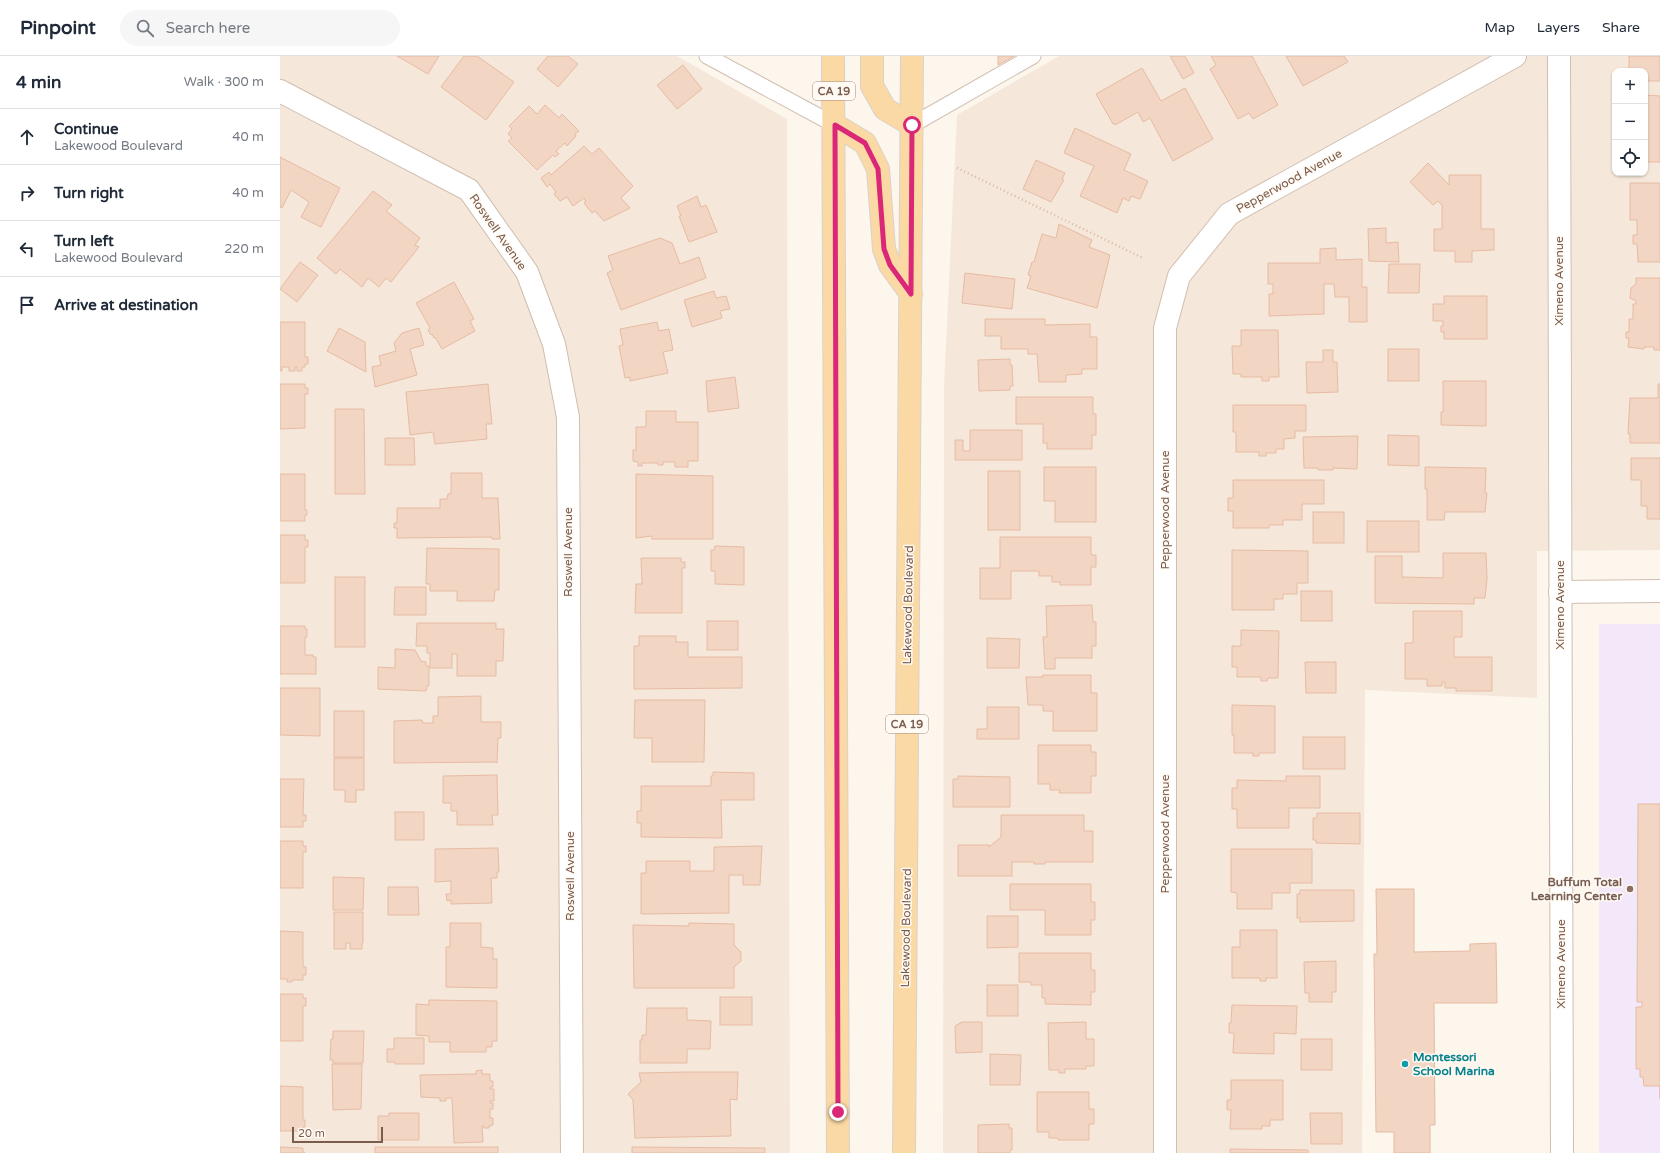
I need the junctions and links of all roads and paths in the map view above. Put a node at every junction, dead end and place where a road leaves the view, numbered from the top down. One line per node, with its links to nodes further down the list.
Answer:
1 (708, 56): 9 (lane)
2 (833, 56): 9 (main road, CA 19)
3 (872, 56): 10 (main road)
4 (912, 56): 10 (main road, Lakewood Boulevard / CA 19)
5 (1033, 56): 10 (lane)
6 (1515, 56): 19 (street, Pepperwood Avenue)
7 (1559, 56): 15 (street, Ximeno Avenue)
8 (280, 91): 16 (street, Roswell Avenue)
9 (835, 125): 13 (main road); 17 (main road, CA 19)
10 (912, 125): 13 (main road, Lakewood Boulevard / CA 19)
11 (957, 168): 12 (path)
12 (1143, 258)
13 (911, 294): 18 (main road, Lakewood Boulevard / CA 19)
14 (1660, 591): 15 (street)
15 (1560, 592): 20 (street, Ximeno Avenue)
16 (572, 1153)
17 (838, 1153)
18 (904, 1153)
19 (1165, 1153)
20 (1562, 1153)

